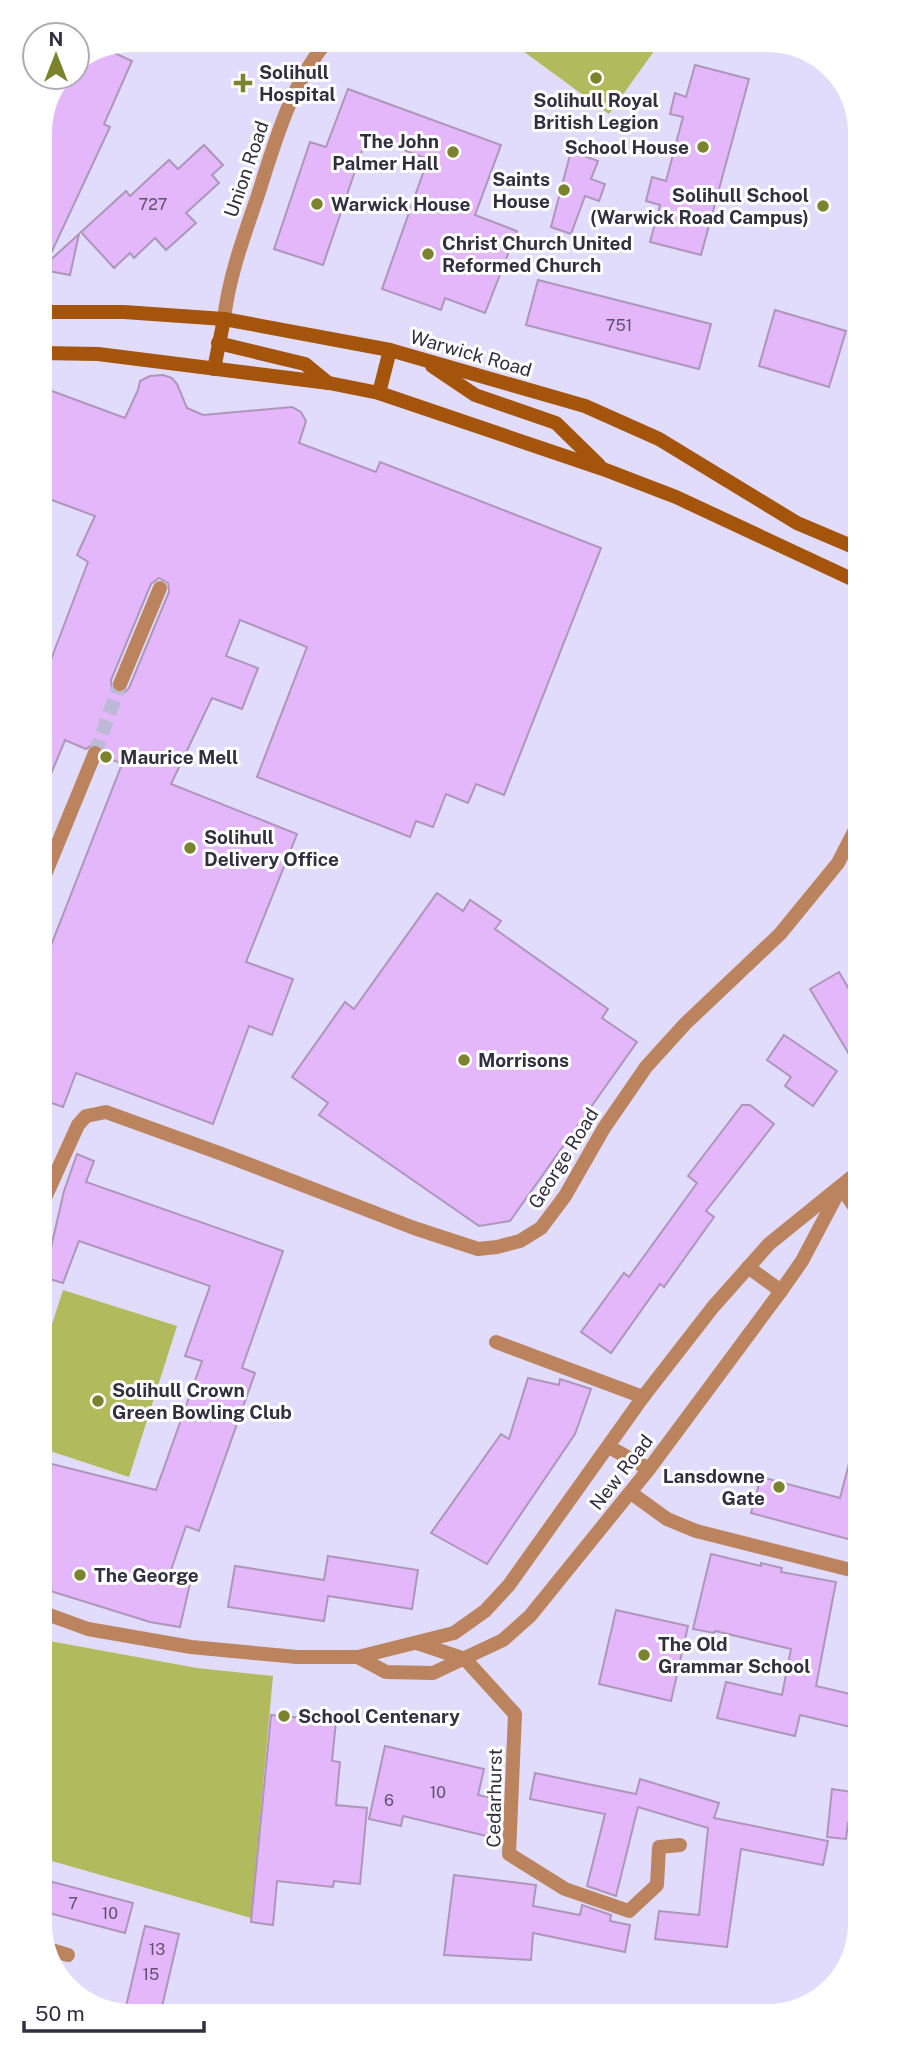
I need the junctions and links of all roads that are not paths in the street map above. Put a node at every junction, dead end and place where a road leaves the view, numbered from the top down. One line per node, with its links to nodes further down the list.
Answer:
1 (318, 53): 3 (street, Union Road)
2 (53, 312): 3 (main road, Warwick Road)
3 (224, 319): 4 (main road); 5 (main road, Warwick Road)
4 (218, 343): 8 (main road); 9 (main road)
5 (390, 350): 7 (main road, Warwick Road); 10 (main road)
6 (53, 353): 8 (main road)
7 (422, 360): 11 (main road); 12 (main road, Warwick Road)
8 (214, 369): 9 (main road)
9 (329, 383): 10 (main road)
10 (379, 393): 11 (main road)
11 (603, 469): 13 (main road)
12 (848, 545)
13 (848, 577)
14 (160, 588): 15 (street)
15 (120, 684)
16 (95, 753): 18 (street)
17 (848, 844): 19 (street, George Road)
18 (53, 855)
19 (53, 1180)
20 (848, 1181): 21 (street, New Road)
21 (841, 1187): 22 (street); 23 (street, New Road); 24 (street, New Road)
22 (848, 1197)
23 (748, 1267): 24 (street); 26 (street, New Road)
24 (781, 1291): 28 (street, New Road)
25 (496, 1342): 26 (street)
26 (643, 1397): 27 (street, New Road)
27 (609, 1447): 28 (street); 32 (street, New Road)
28 (649, 1469): 29 (street, New Road)
29 (631, 1493): 30 (street); 34 (street, New Road)
30 (848, 1569)
31 (53, 1616): 33 (street, New Road)
32 (417, 1643): 33 (street, New Road); 34 (street)
33 (358, 1657): 34 (street, New Road)
34 (465, 1659): 35 (street, Cedarhurst)
35 (680, 1845)
36 (58, 1952): 37 (street)
37 (68, 1955)

